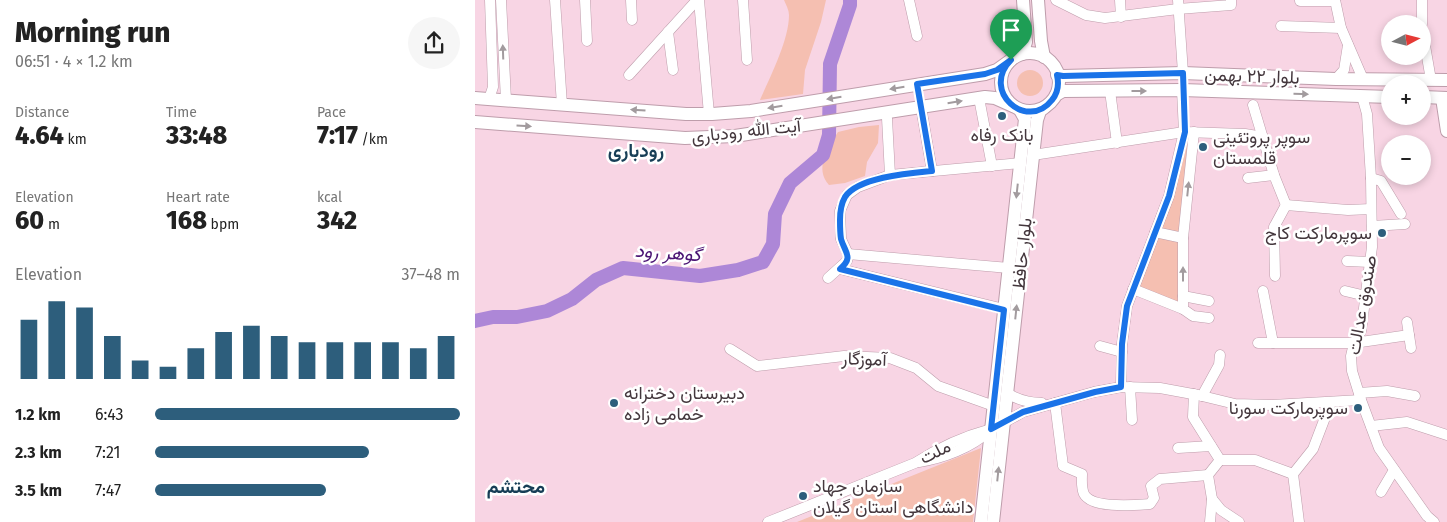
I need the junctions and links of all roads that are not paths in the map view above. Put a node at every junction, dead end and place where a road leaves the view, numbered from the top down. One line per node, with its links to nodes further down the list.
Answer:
1 (490, 0): 40 (street)
2 (501, 0): 41 (street, one-way to 2)
3 (555, 0): 55 (street)
4 (585, 0): 25 (street)
5 (631, 0): 20 (street)
6 (698, 0): 23 (street); 60 (street)
7 (743, 0): 29 (street)
8 (909, 0): 24 (street)
9 (1023, 0): 27 (main road)
10 (1038, 0): 28 (main road)
11 (1056, 0): 19 (street)
12 (1120, 0): 19 (street)
13 (1335, 0): 15 (street); 22 (street)
14 (1422, 0): 18 (street)
15 (1300, 1)
16 (1231, 2): 17 (street)
17 (1178, 4): 19 (street); 31 (street)
18 (1422, 15)
19 (1121, 17)
20 (632, 20)
21 (1281, 26): 22 (street)
22 (1341, 28): 26 (street)
23 (668, 32): 30 (street); 32 (street)
24 (917, 36)
25 (587, 40)
26 (1348, 41): 34 (street); 35 (street)
27 (1016, 57): 28 (main road); 39 (main road, آیت الله رودباری); 58 (main road)
28 (1044, 57): 33 (main road)
29 (747, 60)
30 (673, 70)
31 (1183, 73): 33 (main road, بلوار ۲۲ بهمن); 34 (main road, بلوار ۲۲ بهمن); 42 (main road)
32 (629, 75)
33 (1057, 75): 44 (main road)
34 (1336, 79): 35 (main road, بلوار ۲۲ بهمن)
35 (1363, 79): 36 (main road, بلوار ۲۲ بهمن); 45 (main road)
36 (1381, 79)
37 (1431, 80): 38 (main road, بلوار ۲۲ بهمن)
38 (1447, 80)
39 (917, 84): 57 (main road); 60 (main road, آیت الله رودباری, one-way to 60)
40 (493, 86): 41 (street); 51 (street)
41 (505, 87): 53 (street); 54 (street)
42 (1182, 90): 43 (main road, بلوار ۲۲ بهمن, one-way to 42); 45 (main road, بلوار ۲۲ بهمن, one-way to 45); 65 (street)
43 (1110, 91): 44 (main road, بلوار ۲۲ بهمن); 67 (street)
44 (1056, 95): 59 (main road)
45 (1362, 96): 46 (main road, بلوار ۲۲ بهمن); 61 (street, صندوق عدالت)
46 (1381, 96)
47 (1431, 97): 50 (main road)
48 (475, 98): 51 (main road, آیت الله رودباری)
49 (979, 98): 57 (main road, آیت الله رودباری, one-way to 49); 58 (main road, آیت الله رودباری); 70 (street)
50 (1445, 98): 64 (main road)
51 (489, 99): 53 (main road, آیت الله رودباری)
52 (1381, 99): 61 (street)
53 (505, 100): 54 (main road, آیت الله رودباری)
54 (527, 102): 55 (main road, آیت الله رودباری)
55 (562, 105): 60 (main road, آیت الله رودباری, one-way to 55)
56 (1253, 105): 66 (street)
57 (921, 107): 63 (main road, آیت الله رودباری, one-way to 57); 71 (street)
58 (1016, 108): 59 (main road); 69 (main road, بلوار حافظ)
59 (1044, 108): 68 (main road, بلوار حافظ)
60 (709, 114)
61 (1367, 114): 75 (street, صندوق عدالت)
62 (887, 118): 72 (street)
63 (475, 122)
64 (1447, 131)
65 (1189, 132): 66 (street); 67 (street); 79 (street); 80 (street, one-way to 65)
66 (1263, 137): 73 (street)
67 (1117, 143): 68 (street)
68 (1033, 155): 108 (main road, بلوار حافظ, one-way to 68)
69 (1021, 163): 70 (street); 84 (main road, بلوار حافظ, one-way to 84)
70 (992, 166): 71 (street)
71 (932, 171): 72 (street)
72 (890, 175): 81 (street)
73 (1274, 175): 74 (street); 76 (street)
74 (1248, 178)
75 (1371, 178): 77 (street, صندوق عدالت); 78 (street)
76 (1286, 205): 77 (street); 86 (street)
77 (1371, 209): 78 (street, صندوق عدالت)
78 (1372, 226): 83 (street, صندوق عدالت)
79 (1155, 232): 80 (street); 88 (street)
80 (1183, 238): 91 (street, one-way to 80)
81 (848, 254): 84 (street); 85 (street)
82 (1347, 261): 83 (street)
83 (1370, 262): 92 (street, صندوق عدالت)
84 (1009, 268): 95 (main road, بلوار حافظ)
85 (840, 269): 87 (street); 95 (street)
86 (1275, 276)
87 (828, 278)
88 (1133, 289): 94 (street); 105 (street)
89 (1263, 291): 100 (street)
90 (1345, 291): 92 (street)
91 (1183, 296): 93 (street); 94 (street)
92 (1366, 296): 101 (street, صندوق عدالت)
93 (1209, 301)
94 (1183, 309): 96 (street)
95 (1004, 310): 114 (main road, بلوار حافظ)
96 (1209, 318)
97 (1407, 322): 98 (street)
98 (1409, 335): 101 (street); 103 (street)
99 (1258, 343): 100 (street)
100 (1273, 343): 101 (street)
101 (1354, 343): 110 (street, صندوق عدالت)
102 (1100, 346): 105 (street)
103 (1411, 348)
104 (730, 349): 114 (street, آموزگار)
105 (1122, 352): 107 (street)
106 (1220, 355): 109 (street)
107 (1126, 387): 109 (street); 113 (street); 115 (street)
108 (1007, 393): 113 (street); 116 (main road, بلوار حافظ)
109 (1196, 394): 112 (street); 120 (street)
110 (1360, 396): 111 (street); 112 (street); 117 (street, صندوق عدالت)
111 (1415, 396)
112 (1331, 402): 124 (street)
113 (1053, 404): 116 (street); 125 (street)
114 (994, 406): 118 (main road, بلوار حافظ)
115 (1132, 420)
116 (1003, 423): 118 (main road); 130 (main road, بلوار حافظ, one-way to 116)
117 (1371, 426): 119 (street); 123 (street, صندوق عدالت)
118 (991, 429): 128 (street, ملت); 129 (main road, بلوار حافظ)
119 (1447, 435)
120 (1211, 446): 121 (street); 122 (street)
121 (1178, 448)
122 (1220, 460): 124 (street); 125 (street)
123 (1394, 470): 126 (street); 134 (street, صندوق عدالت)
124 (1293, 474): 133 (street)
125 (1208, 475): 127 (street)
126 (1381, 492)
127 (1212, 499): 131 (street); 132 (street)
128 (768, 522)
129 (981, 522)
130 (993, 522)
131 (1210, 522)
132 (1239, 522)
133 (1299, 522)
134 (1434, 522)

